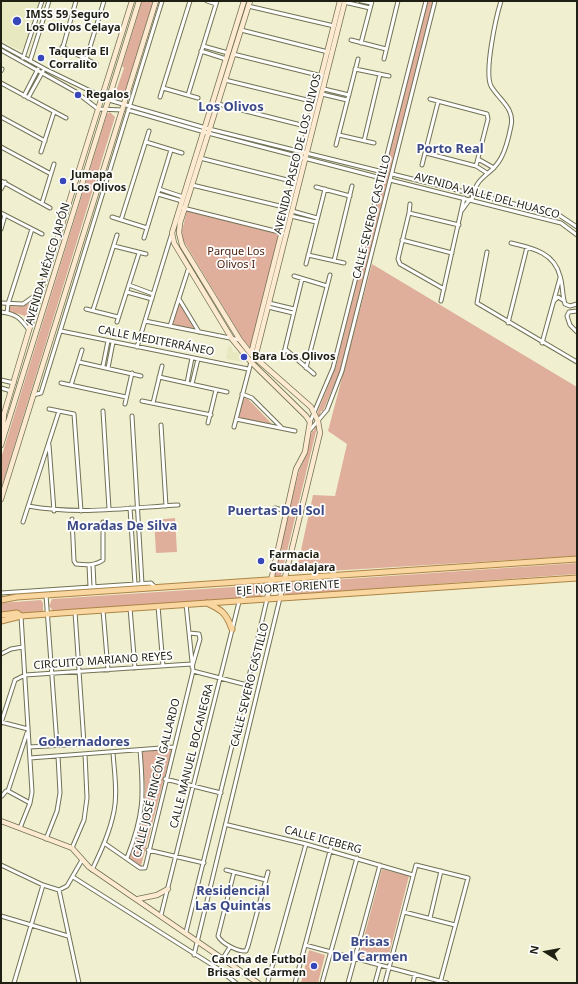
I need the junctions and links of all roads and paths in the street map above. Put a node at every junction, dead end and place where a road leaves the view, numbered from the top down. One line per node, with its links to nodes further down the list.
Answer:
1 (42, 1): 35 (street)
2 (49, 1): 41 (street)
3 (76, 1): 28 (street)
4 (104, 1): 39 (street)
5 (132, 1): 59 (street, AVENIDA MÉXICO JAPÓN)
6 (139, 1): 64 (street, AVENIDA MÉXICO JAPÓN)
7 (156, 1): 69 (street)
8 (162, 1): 69 (street)
9 (190, 1): 54 (street)
10 (207, 1): 18 (street)
11 (244, 1): 34 (street)
12 (341, 1): 21 (street); 22 (street, AVENIDA PASEO DE LOS OLIVOS); 55 (street, AVENIDA PASEO DE LOS OLIVOS)
13 (361, 1): 19 (street)
14 (398, 1): 29 (street)
15 (426, 1): 99 (street, CALLE SEVERO CASTILLO)
16 (435, 1): 102 (street, CALLE SEVERO CASTILLO)
17 (501, 1): 96 (street)
18 (216, 2): 27 (street)
19 (371, 2): 21 (street)
20 (249, 3): 22 (street); 23 (street)
21 (370, 8): 25 (street)
22 (334, 26): 32 (street, AVENIDA PASEO DE LOS OLIVOS)
23 (241, 30): 32 (street); 34 (street)
24 (351, 40): 25 (street)
25 (361, 43): 29 (street)
26 (1, 44): 35 (street)
27 (203, 46): 31 (street); 34 (street)
28 (62, 47): 33 (street); 39 (street)
29 (386, 49): 38 (street)
30 (1, 50): 40 (street)
31 (201, 51): 36 (street); 56 (street)
32 (328, 52): 50 (street, AVENIDA PASEO DE LOS OLIVOS)
33 (61, 54)
34 (231, 54): 36 (street); 50 (street); 52 (street)
35 (24, 57): 40 (street); 41 (street)
36 (226, 59): 78 (street)
37 (358, 59): 46 (street)
38 (384, 59)
39 (86, 60): 42 (street)
40 (22, 61): 43 (street)
41 (30, 61): 43 (street); 44 (street)
42 (96, 64)
43 (28, 65): 47 (street)
44 (40, 66): 45 (street); 47 (street)
45 (45, 69): 48 (street); 59 (street)
46 (355, 69): 49 (street); 57 (street)
47 (38, 70): 48 (street); 58 (street)
48 (42, 73): 61 (street); 70 (street)
49 (380, 74): 51 (street); 81 (street)
50 (322, 76): 66 (street, AVENIDA PASEO DE LOS OLIVOS)
51 (389, 76)
52 (225, 80): 66 (street); 68 (street)
53 (1, 83): 58 (street)
54 (163, 88): 56 (street); 60 (street)
55 (323, 91): 57 (street); 65 (street); 90 (street, AVENIDA PASEO DE LOS OLIVOS)
56 (188, 95): 62 (street)
57 (349, 95): 65 (street)
58 (24, 96): 61 (street)
59 (102, 97): 64 (street); 70 (street, AVENIDA MÉXICO JAPÓN)
60 (160, 97)
61 (28, 98): 73 (street)
62 (198, 98)
63 (430, 99): 67 (street)
64 (109, 100): 69 (street); 71 (street, AVENIDA MÉXICO JAPÓN)
65 (348, 100): 79 (street)
66 (315, 102): 76 (street, AVENIDA PASEO DE LOS OLIVOS)
67 (438, 102): 89 (street); 92 (street)
68 (218, 104): 76 (street); 78 (street)
69 (127, 107): 72 (street); 78 (street); 190 (street)
70 (98, 109): 71 (street); 97 (street, AVENIDA MÉXICO JAPÓN)
71 (106, 110): 72 (street); 98 (street, AVENIDA MÉXICO JAPÓN)
72 (123, 110): 229 (street)
73 (54, 112): 75 (street); 80 (street)
74 (1, 117): 80 (street)
75 (66, 118)
76 (309, 127): 90 (street, AVENIDA PASEO DE LOS OLIVOS)
77 (149, 131): 82 (street)
78 (207, 131): 90 (street); 91 (street); 117 (street)
79 (339, 135): 81 (street); 84 (street)
80 (45, 141): 87 (street)
81 (364, 141): 83 (street)
82 (146, 142): 86 (street); 130 (street)
83 (374, 143)
84 (336, 145)
85 (1, 147): 101 (street)
86 (172, 150): 88 (street); 111 (street)
87 (41, 152)
88 (182, 153)
89 (426, 153): 94 (street); 95 (street)
90 (304, 155): 99 (street); 103 (street); 106 (street, AVENIDA PASEO DE LOS OLIVOS); 124 (street, AVENIDA PASEO DE LOS OLIVOS)
91 (200, 158): 106 (street); 107 (street)
92 (478, 159): 95 (street); 96 (street)
93 (54, 164): 101 (street)
94 (422, 165)
95 (476, 166): 100 (street)
96 (494, 168): 100 (street)
97 (79, 170): 98 (street); 140 (street, AVENIDA MÉXICO JAPÓN)
98 (86, 172): 143 (street, AVENIDA MÉXICO JAPÓN)
99 (383, 172): 103 (street, CALLE SEVERO CASTILLO)
100 (487, 172): 113 (street)
101 (51, 174): 119 (street)
102 (392, 174): 104 (street, CALLE SEVERO CASTILLO); 113 (street, AVENIDA VALLE DEL HUASCO)
103 (381, 178): 237 (street, CALLE SEVERO CASTILLO)
104 (390, 180): 116 (street, AVENIDA VALLE DEL HUASCO); 241 (street, CALLE SEVERO CASTILLO)
105 (3, 181): 110 (street); 119 (street)
106 (295, 182): 124 (street, AVENIDA PASEO DE LOS OLIVOS)
107 (192, 185): 121 (street); 124 (street)
108 (352, 186): 115 (street)
109 (316, 187): 112 (street)
110 (1, 189)
111 (159, 189): 114 (street); 117 (street)
112 (325, 189): 115 (street); 129 (street)
113 (473, 193): 118 (street); 133 (street, AVENIDA VALLE DEL HUASCO)
114 (158, 194): 117 (street); 135 (street)
115 (350, 196): 154 (street)
116 (464, 198): 118 (street, AVENIDA VALLE DEL HUASCO); 125 (street)
117 (182, 199): 121 (street)
118 (471, 200): 125 (street); 142 (street, AVENIDA VALLE DEL HUASCO)
119 (42, 203): 122 (street)
120 (410, 204): 126 (street)
121 (182, 207): 137 (street); 138 (street); 194 (street)
122 (50, 208)
123 (1, 212): 127 (street)
124 (290, 212): 129 (street); 131 (street); 138 (street, AVENIDA PASEO DE LOS OLIVOS); 138 (street, AVENIDA PASEO DE LOS OLIVOS)
125 (461, 212): 132 (street)
126 (409, 213): 132 (street); 145 (street)
127 (5, 215): 134 (street); 136 (street)
128 (112, 217): 130 (street)
129 (317, 218): 131 (street)
130 (121, 220): 135 (street)
131 (316, 222): 153 (street)
132 (459, 225): 149 (street)
133 (577, 227)
134 (1, 228)
135 (147, 228): 144 (street)
136 (32, 229): 139 (street); 174 (street)
137 (172, 233): 157 (street); 167 (street)
138 (284, 233): 176 (street, AVENIDA PASEO DE LOS OLIVOS); 201 (street, AVENIDA PASEO DE LOS OLIVOS)
139 (42, 234)
140 (60, 234): 143 (street); 165 (street, AVENIDA MÉXICO JAPÓN)
141 (117, 235): 147 (street)
142 (577, 235)
143 (66, 236): 249 (street, AVENIDA MÉXICO JAPÓN)
144 (144, 238)
145 (402, 240): 149 (street); 164 (street)
146 (511, 244): 148 (street)
147 (114, 246): 151 (street); 179 (street)
148 (527, 247): 160 (street); 187 (street)
149 (452, 252): 164 (street)
150 (488, 252): 187 (street)
151 (139, 253): 152 (street); 162 (street)
152 (146, 254)
153 (308, 255): 154 (street); 156 (street)
154 (334, 261): 155 (street)
155 (344, 263)
156 (306, 264)
157 (188, 267): 169 (street); 193 (street)
158 (330, 275): 163 (street)
159 (294, 276): 161 (street)
160 (560, 276): 171 (street); 172 (street)
161 (302, 279): 163 (street); 178 (street)
162 (129, 286): 166 (street); 167 (street)
163 (327, 286): 212 (street)
164 (444, 289): 170 (street)
165 (42, 291): 174 (street); 189 (street, AVENIDA MÉXICO JAPÓN)
166 (127, 292): 168 (street); 184 (street)
167 (153, 294): 168 (street)
168 (152, 299): 185 (street)
169 (179, 299): 188 (street); 191 (street)
170 (441, 301)
171 (564, 302): 172 (street); 175 (street)
172 (552, 303): 197 (street)
173 (1, 304): 174 (street)
174 (8, 304): 182 (street)
175 (577, 304)
176 (269, 305): 178 (street); 183 (street); 202 (street, AVENIDA PASEO DE LOS OLIVOS)
177 (86, 309): 179 (street)
178 (294, 309): 183 (street)
179 (93, 310): 184 (street)
180 (577, 311): 192 (street)
181 (1, 312): 182 (street)
182 (7, 312): 189 (street)
183 (293, 313): 199 (street)
184 (118, 316): 186 (street)
185 (145, 321): 188 (street); 198 (street)
186 (117, 322)
187 (508, 323): 197 (street)
188 (170, 326): 191 (street)
189 (29, 330): 221 (street, AVENIDA MÉXICO JAPÓN)
190 (61, 331): 195 (street, CALLE MEDITERRÁNEO); 229 (street)
191 (199, 332): 193 (street)
192 (577, 332)
193 (232, 339): 194 (street); 206 (street)
194 (240, 340): 201 (street)
195 (108, 341): 196 (street, CALLE MEDITERRÁNEO); 209 (street)
196 (113, 342): 198 (street, CALLE MEDITERRÁNEO); 211 (street)
197 (542, 343): 208 (street)
198 (137, 347): 204 (street, CALLE MEDITERRÁNEO)
199 (285, 349): 203 (street); 212 (street)
200 (82, 350): 207 (street)
201 (251, 354): 202 (street); 206 (street, AVENIDA PASEO DE LOS OLIVOS)
202 (256, 357): 206 (street); 237 (street)
203 (283, 357)
204 (192, 358): 205 (street, CALLE MEDITERRÁNEO); 220 (street)
205 (198, 359): 213 (street, CALLE MEDITERRÁNEO); 222 (street)
206 (250, 360): 213 (street); 242 (street)
207 (78, 362): 209 (street); 223 (street)
208 (577, 362)
209 (103, 366): 211 (street)
210 (162, 366): 217 (street)
211 (108, 368): 214 (street)
212 (306, 368): 215 (street)
213 (247, 369): 228 (street)
214 (132, 373): 216 (street); 230 (street)
215 (314, 374)
216 (141, 376)
217 (159, 377): 220 (street); 232 (street)
218 (1, 380): 221 (street)
219 (61, 383): 223 (street)
220 (187, 383): 222 (street)
221 (14, 384): 226 (street, AVENIDA MÉXICO JAPÓN)
222 (192, 384): 225 (street)
223 (71, 386): 230 (street)
224 (1, 388): 226 (street)
225 (216, 390): 227 (street); 238 (street)
226 (11, 391): 249 (street, AVENIDA MÉXICO JAPÓN)
227 (227, 392)
228 (242, 394): 240 (street); 246 (street)
229 (33, 395): 252 (street)
230 (126, 397): 233 (street)
231 (142, 401): 232 (street)
232 (153, 403): 238 (street)
233 (125, 404)
234 (49, 408): 235 (street)
235 (59, 411): 250 (street); 261 (street)
236 (103, 411): 259 (street)
237 (315, 412): 241 (street); 242 (street, CALLE SEVERO CASTILLO)
238 (211, 415): 243 (street)
239 (132, 416): 257 (street)
240 (236, 419): 245 (street); 246 (street)
241 (318, 421): 247 (street, CALLE SEVERO CASTILLO); 263 (street, CALLE SEVERO CASTILLO)
242 (310, 422): 247 (street, CALLE SEVERO CASTILLO)
243 (208, 423)
244 (161, 424): 255 (street)
245 (234, 427)
246 (282, 428): 248 (street)
247 (310, 430): 262 (street, CALLE SEVERO CASTILLO)
248 (295, 431)
249 (3, 433): 251 (street, AVENIDA MÉXICO JAPÓN)
250 (49, 442): 254 (street); 260 (street)
251 (2, 443)
252 (1, 499)
253 (178, 505): 255 (street)
254 (28, 506): 260 (street); 265 (street)
255 (166, 506): 257 (street)
256 (130, 508): 257 (street); 259 (street); 267 (street)
257 (137, 508): 268 (street)
258 (275, 508): 262 (street)
259 (109, 509): 261 (street)
260 (54, 511): 261 (street)
261 (81, 511)
262 (286, 511): 263 (street); 274 (street, CALLE SEVERO CASTILLO)
263 (300, 515): 273 (street, CALLE SEVERO CASTILLO)
264 (72, 519): 270 (street)
265 (24, 522)
266 (103, 522): 271 (street)
267 (132, 553): 268 (street); 275 (street)
268 (139, 553): 276 (street)
269 (577, 559): 273 (main road, EJE NORTE ORIENTE)
270 (89, 565): 271 (street); 277 (street)
271 (93, 565): 278 (street)
272 (577, 578): 285 (main road, EJE NORTE ORIENTE)
273 (284, 579): 274 (main road, EJE NORTE ORIENTE); 285 (street, CALLE SEVERO CASTILLO)
274 (270, 580): 280 (main road, EJE NORTE ORIENTE); 286 (street, CALLE SEVERO CASTILLO)
275 (134, 584): 276 (street); 278 (street)
276 (142, 584): 280 (street)
277 (90, 586): 278 (street); 279 (street)
278 (94, 586)
279 (71, 588): 282 (street); 284 (main road)
280 (156, 588): 284 (main road, EJE NORTE ORIENTE)
281 (12, 592): 282 (street); 283 (street); 287 (main road)
282 (46, 592): 284 (main road, EJE NORTE ORIENTE); 287 (main road, EJE NORTE ORIENTE); 295 (street)
283 (1, 594)
284 (65, 594)
285 (280, 598): 286 (main road, EJE NORTE ORIENTE); 366 (street, CALLE SEVERO CASTILLO)
286 (267, 599): 289 (main road, EJE NORTE ORIENTE); 312 (street, CALLE SEVERO CASTILLO)
287 (3, 600)
288 (206, 602): 289 (main road, EJE NORTE ORIENTE); 290 (main road, EJE NORTE ORIENTE); 299 (main road)
289 (239, 602): 299 (street, CALLE MANUEL BOCANEGRA)
290 (186, 604): 291 (main road, EJE NORTE ORIENTE); 300 (street, CALLE JOSÉ RINCÓN GALLARDO)
291 (158, 606): 292 (main road, EJE NORTE ORIENTE); 304 (street)
292 (130, 608): 293 (main road, EJE NORTE ORIENTE); 305 (street)
293 (103, 610): 294 (main road, EJE NORTE ORIENTE); 306 (street)
294 (75, 612): 295 (main road, EJE NORTE ORIENTE); 308 (street)
295 (47, 614): 297 (main road, EJE NORTE ORIENTE); 309 (street)
296 (1, 615): 297 (main road)
297 (21, 616): 298 (main road, EJE NORTE ORIENTE); 301 (street)
298 (1, 621)
299 (232, 629): 311 (street, CALLE MANUEL BOCANEGRA)
300 (189, 633): 303 (street, CALLE JOSÉ RINCÓN GALLARDO); 307 (street, CALLE JOSÉ RINCÓN GALLARDO)
301 (23, 647): 302 (street); 310 (street)
302 (1, 654)
303 (191, 664): 304 (street, CIRCUITO MARIANO REYES); 307 (street, CALLE JOSÉ RINCÓN GALLARDO)
304 (163, 666): 305 (street, CIRCUITO MARIANO REYES)
305 (135, 668): 306 (street, CIRCUITO MARIANO REYES)
306 (108, 670): 308 (street, CIRCUITO MARIANO REYES)
307 (192, 670): 311 (street); 317 (street, CALLE JOSÉ RINCÓN GALLARDO)
308 (80, 672): 309 (street, CIRCUITO MARIANO REYES); 315 (street)
309 (51, 673): 310 (street, CIRCUITO MARIANO REYES); 315 (street)
310 (25, 675): 313 (street, CIRCUITO MARIANO REYES); 314 (street)
311 (221, 678): 312 (street); 324 (street, CALLE MANUEL BOCANEGRA)
312 (247, 685): 326 (street, CALLE SEVERO CASTILLO)
313 (1, 723): 314 (street)
314 (28, 730): 316 (street); 325 (street)
315 (57, 745): 316 (street)
316 (29, 747): 322 (street)
317 (174, 747): 318 (street); 323 (street, CALLE JOSÉ RINCÓN GALLARDO)
318 (140, 750): 319 (street); 340 (street)
319 (112, 752): 320 (street); 334 (street)
320 (85, 754): 321 (street); 336 (street)
321 (58, 756): 322 (street); 332 (street)
322 (30, 758): 328 (street)
323 (166, 779): 324 (street); 337 (street, CALLE JOSÉ RINCÓN GALLARDO)
324 (194, 787): 326 (street); 339 (street, CALLE MANUEL BOCANEGRA)
325 (8, 791): 327 (street); 328 (street)
326 (221, 793): 343 (street, CALLE SEVERO CASTILLO)
327 (2, 796)
328 (30, 803): 331 (street)
329 (1, 821): 331 (street)
330 (228, 825): 335 (street, CALLE ICEBERG)
331 (20, 828): 332 (street)
332 (46, 839): 336 (street)
333 (333, 840): 338 (street)
334 (104, 843): 340 (street, CALLE JOSÉ RINCÓN GALLARDO); 346 (street)
335 (306, 844): 338 (street, CALLE ICEBERG); 376 (street)
336 (72, 848): 342 (street)
337 (148, 850): 339 (street); 340 (street, CALLE JOSÉ RINCÓN GALLARDO)
338 (330, 851): 341 (street, CALLE ICEBERG); 367 (street)
339 (176, 857): 343 (street); 355 (street, CALLE MANUEL BOCANEGRA)
340 (127, 858)
341 (357, 858): 345 (street, CALLE ICEBERG); 369 (street)
342 (82, 860): 346 (street); 352 (street)
343 (204, 863): 364 (street, CALLE SEVERO CASTILLO)
344 (1, 865): 354 (street)
345 (380, 865): 351 (street, CALLE ICEBERG); 372 (street)
346 (92, 870): 357 (street)
347 (226, 870): 349 (street)
348 (441, 871): 351 (street); 361 (street); 363 (street)
349 (234, 872): 353 (street); 368 (street)
350 (268, 872): 353 (street)
351 (413, 875): 358 (street)
352 (73, 877): 356 (street); 370 (street)
353 (266, 880): 368 (street)
354 (43, 885): 356 (street); 362 (street)
355 (168, 889): 357 (street); 359 (street, CALLE MANUEL BOCANEGRA)
356 (59, 890): 365 (street)
357 (138, 900): 359 (street)
358 (404, 912): 361 (street); 374 (street)
359 (161, 915): 364 (street)
360 (1, 916): 362 (street)
361 (430, 918): 363 (street)
362 (31, 925): 365 (street); 378 (street)
363 (455, 925): 377 (street)
364 (186, 932): 366 (street)
365 (68, 936): 379 (street)
366 (197, 942): 370 (street, CALLE SEVERO CASTILLO); 371 (street)
367 (305, 945): 369 (street); 382 (street)
368 (230, 947): 371 (street)
369 (331, 951): 372 (street); 383 (street)
370 (194, 954): 380 (street)
371 (223, 958): 381 (street)
372 (355, 958): 373 (street); 384 (street)
373 (380, 965): 374 (street); 385 (street)
374 (389, 967): 375 (street); 386 (street)
375 (415, 974): 377 (street); 387 (street)
376 (268, 981)
377 (440, 982): 388 (street)
378 (14, 983)
379 (79, 983)
380 (236, 983)
381 (258, 983)
382 (295, 983)
383 (322, 983)
384 (348, 983)
385 (375, 983)
386 (385, 983)
387 (413, 983)
388 (447, 983)

